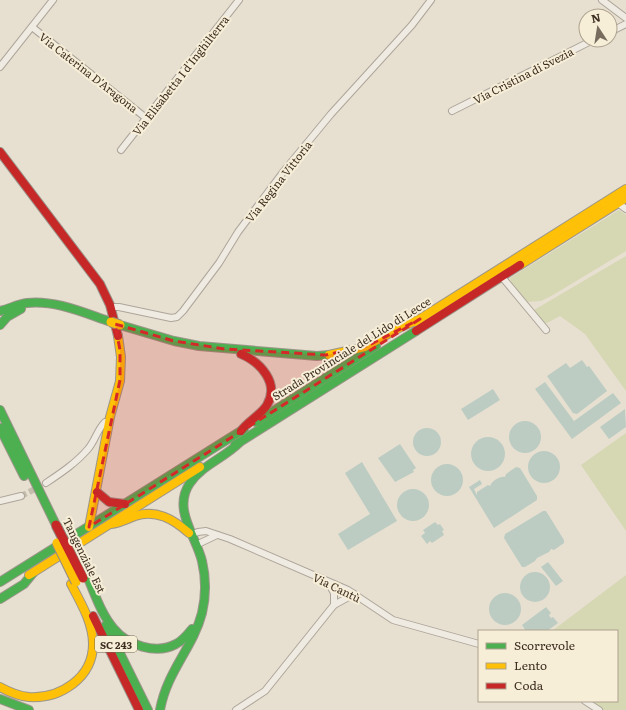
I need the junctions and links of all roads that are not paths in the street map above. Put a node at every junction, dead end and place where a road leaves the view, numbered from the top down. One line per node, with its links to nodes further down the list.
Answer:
1 (53, 0): 6 (street)
2 (239, 0): 10 (street, Via Elisabetta I d'Inghilterra)
3 (431, 0): 18 (street, Via Regina Vittoria)
4 (602, 0): 5 (street)
5 (626, 18)
6 (32, 27): 8 (street); 10 (street, Via Caterina D'Aragona)
7 (578, 48): 9 (street, Via Cristina di Svezia)
8 (0, 67)
9 (452, 111)
10 (146, 118): 11 (street, Via Elisabetta I d'Inghilterra)
11 (121, 150)
12 (0, 152): 18 (main road)
13 (626, 189): 20 (main road, Strada Provinciale del Lido di Lecce)
14 (622, 200): 15 (street); 16 (main road, Strada Provinciale del Lido di Lecce)
15 (626, 209)
16 (502, 277): 22 (street); 31 (main road, Strada Provinciale del Lido di Lecce)
17 (36, 304): 19 (main road); 21 (main road); 23 (main road)
18 (111, 307): 26 (main road)
19 (0, 310)
20 (420, 318): 23 (main road); 28 (main road, Strada Provinciale del Lido di Lecce)
21 (0, 325)
22 (546, 330)
23 (226, 350): 28 (main road)
24 (0, 400): 30 (main road)
25 (0, 410): 30 (main road, Tangenziale Est)
26 (109, 423): 32 (street); 33 (main road)
27 (0, 428): 30 (main road, Tangenziale Est)
28 (241, 431): 36 (main road, Strada Provinciale del Lido di Lecce)
29 (0, 435): 30 (main road)
30 (11, 442): 41 (main road, Tangenziale Est, bridge)
31 (239, 442): 37 (main road, Strada Provinciale del Lido di Lecce); 39 (main road)
32 (46, 483)
33 (97, 492): 36 (main road); 38 (main road)
34 (21, 496): 35 (street)
35 (0, 501)
36 (126, 504): 38 (main road, Strada Provinciale del Lido di Lecce)
37 (111, 524): 38 (main road, Strada Provinciale del Lido di Lecce); 39 (main road)
38 (91, 531): 43 (main road); 46 (main road)
39 (191, 535): 40 (street, Via Cantù); 42 (main road)
40 (217, 535): 42 (street); 45 (street, Via Cantù)
41 (60, 540): 44 (main road, bridge); 44 (main road, bridge)
42 (196, 545): 51 (main road)
43 (33, 573): 47 (main road); 49 (main road)
44 (79, 580): 51 (main road); 53 (main road); 57 (main road, Tangenziale Est / SC 243); 58 (main road, Tangenziale Est / SC 243)
45 (328, 581): 48 (street, Via Cantù); 50 (street)
46 (0, 582)
47 (0, 594)
48 (354, 594): 50 (street); 52 (street, Via Cantù)
49 (0, 599)
50 (334, 605): 60 (street)
51 (203, 608): 59 (main road)
52 (478, 644)
53 (0, 687)
54 (0, 699): 56 (main road)
55 (586, 702): 61 (street)
56 (29, 710)
57 (140, 710)
58 (148, 710)
59 (160, 710)
60 (236, 710)
61 (598, 710)

